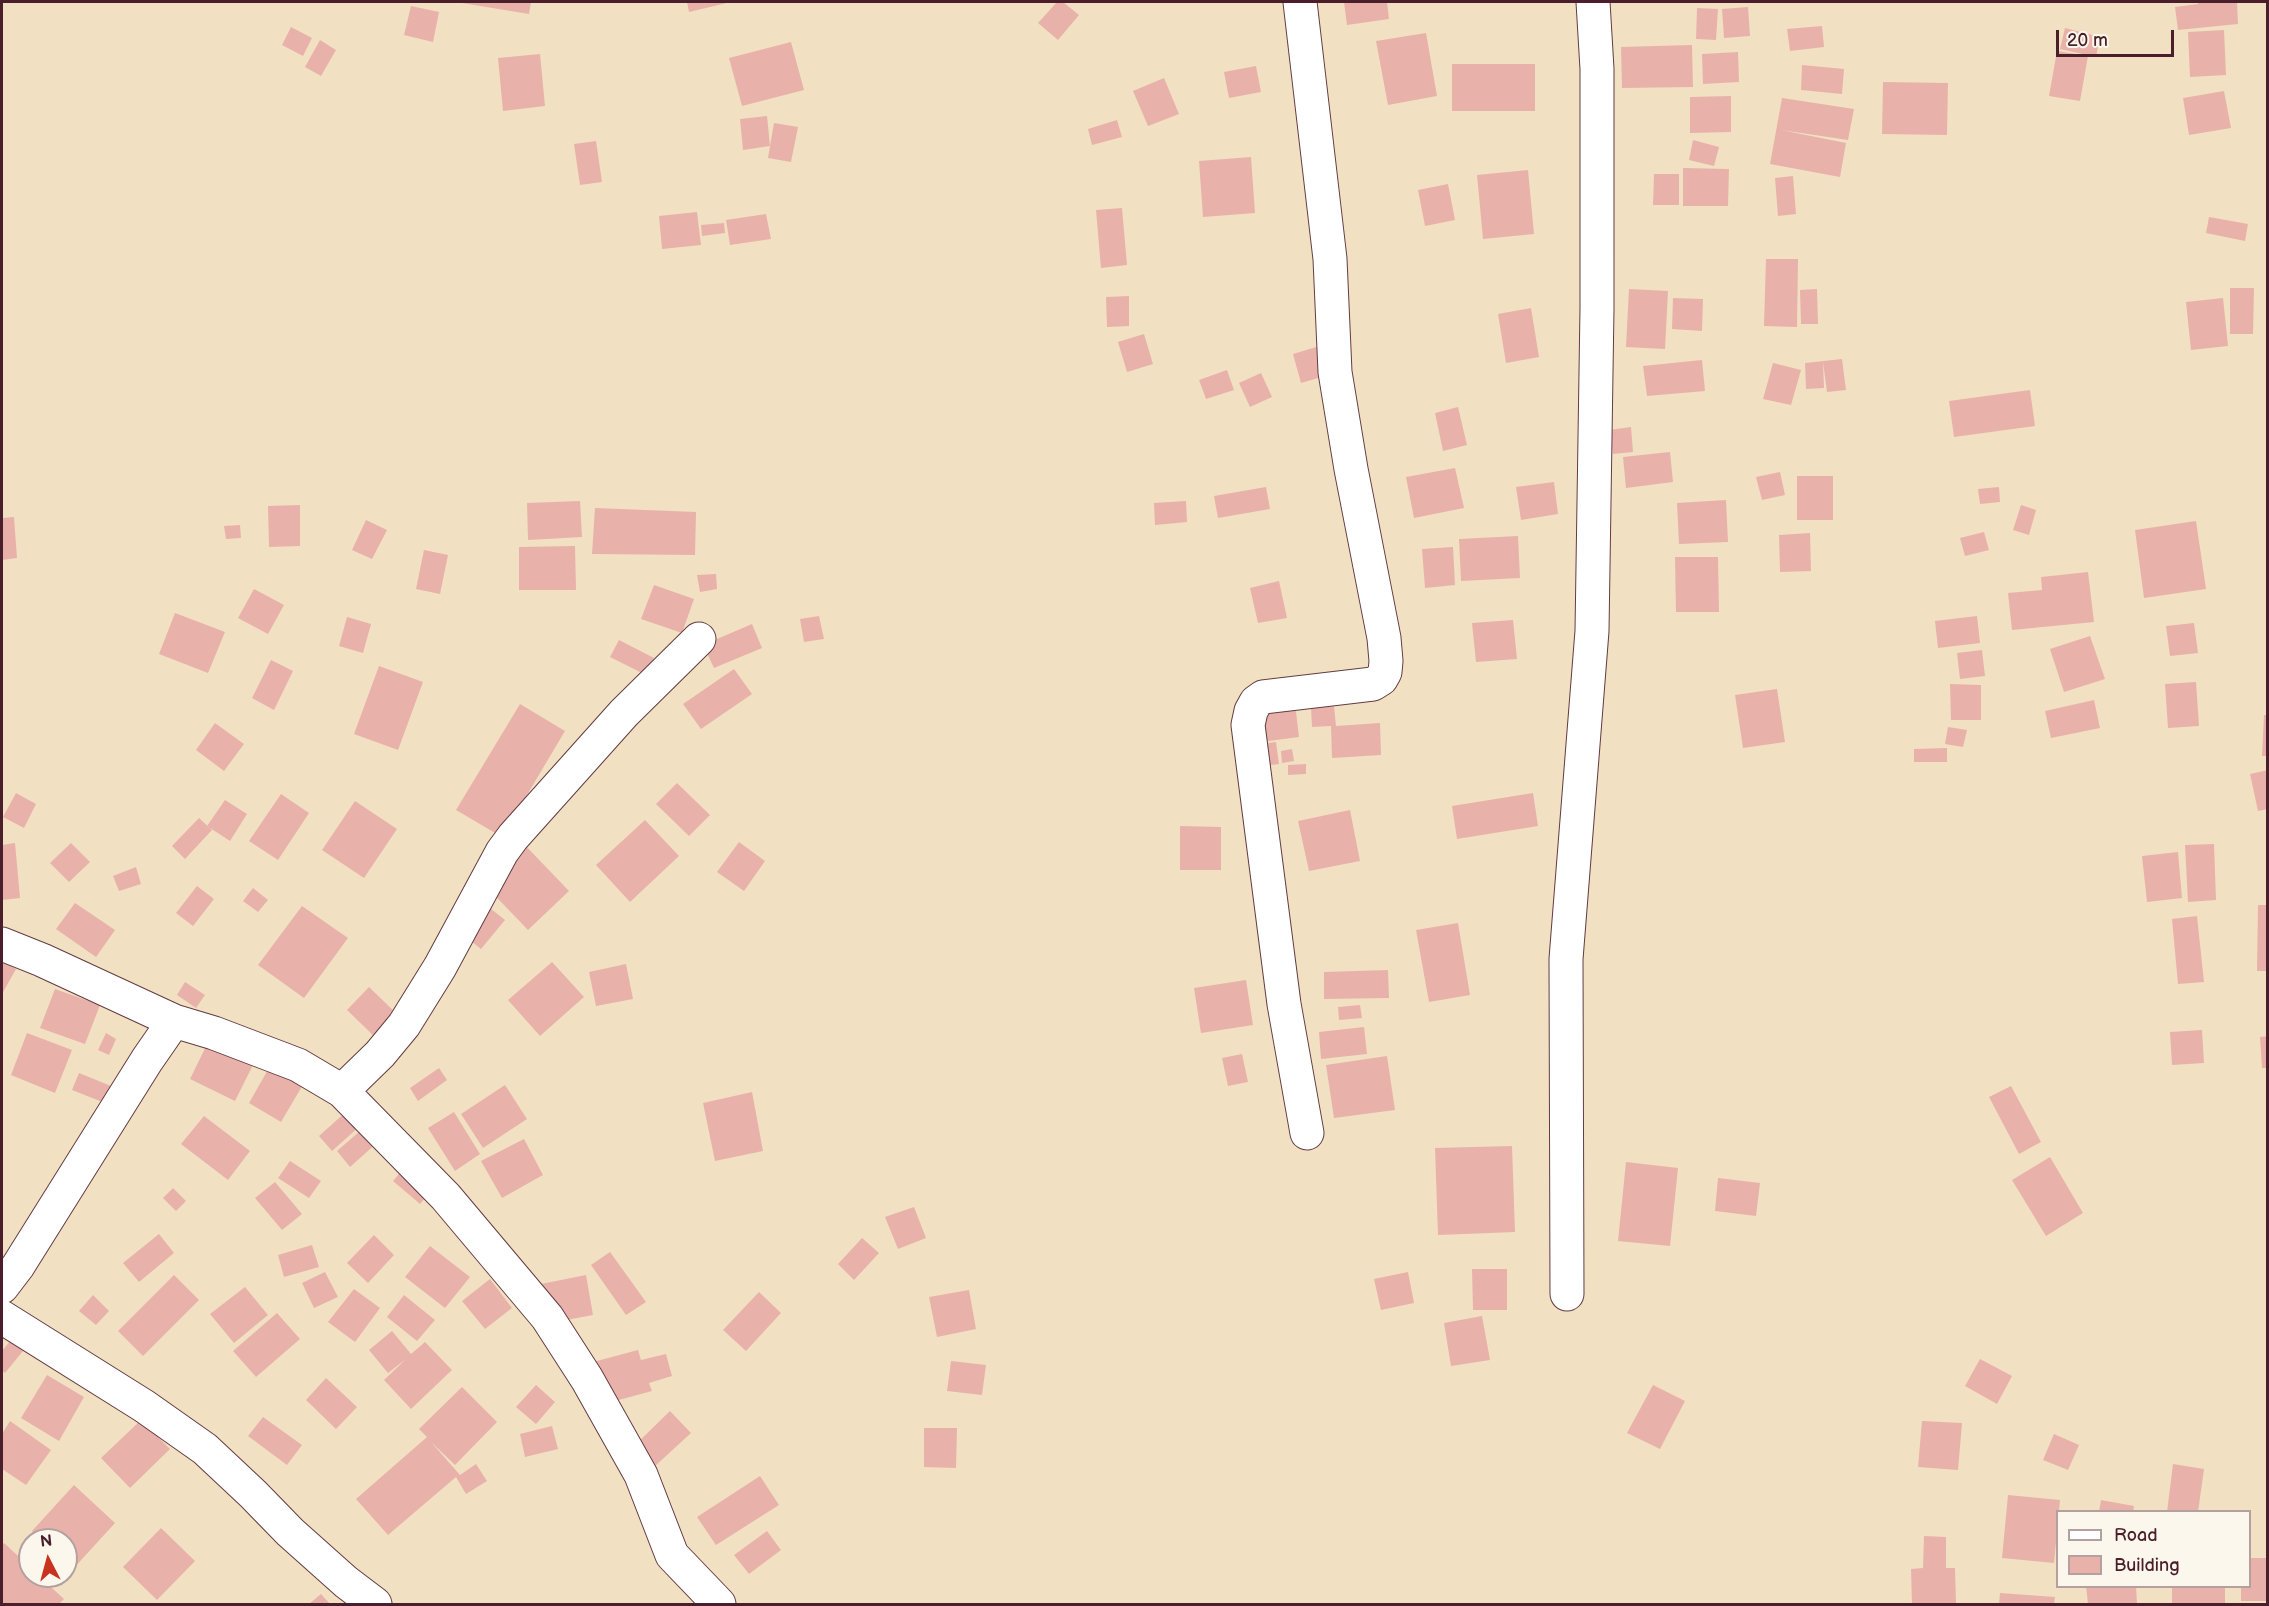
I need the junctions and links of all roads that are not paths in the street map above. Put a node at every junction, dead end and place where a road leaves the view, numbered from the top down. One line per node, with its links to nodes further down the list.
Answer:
1 (1300, 2): 7 (street)
2 (1593, 2): 9 (street)
3 (699, 639): 6 (street)
4 (2, 944): 5 (street)
5 (174, 1021): 6 (street); 8 (street)
6 (342, 1091): 12 (street)
7 (1308, 1133)
8 (2, 1287)
9 (1567, 1294)
10 (2, 1317): 11 (street)
11 (375, 1605)
12 (720, 1605)

